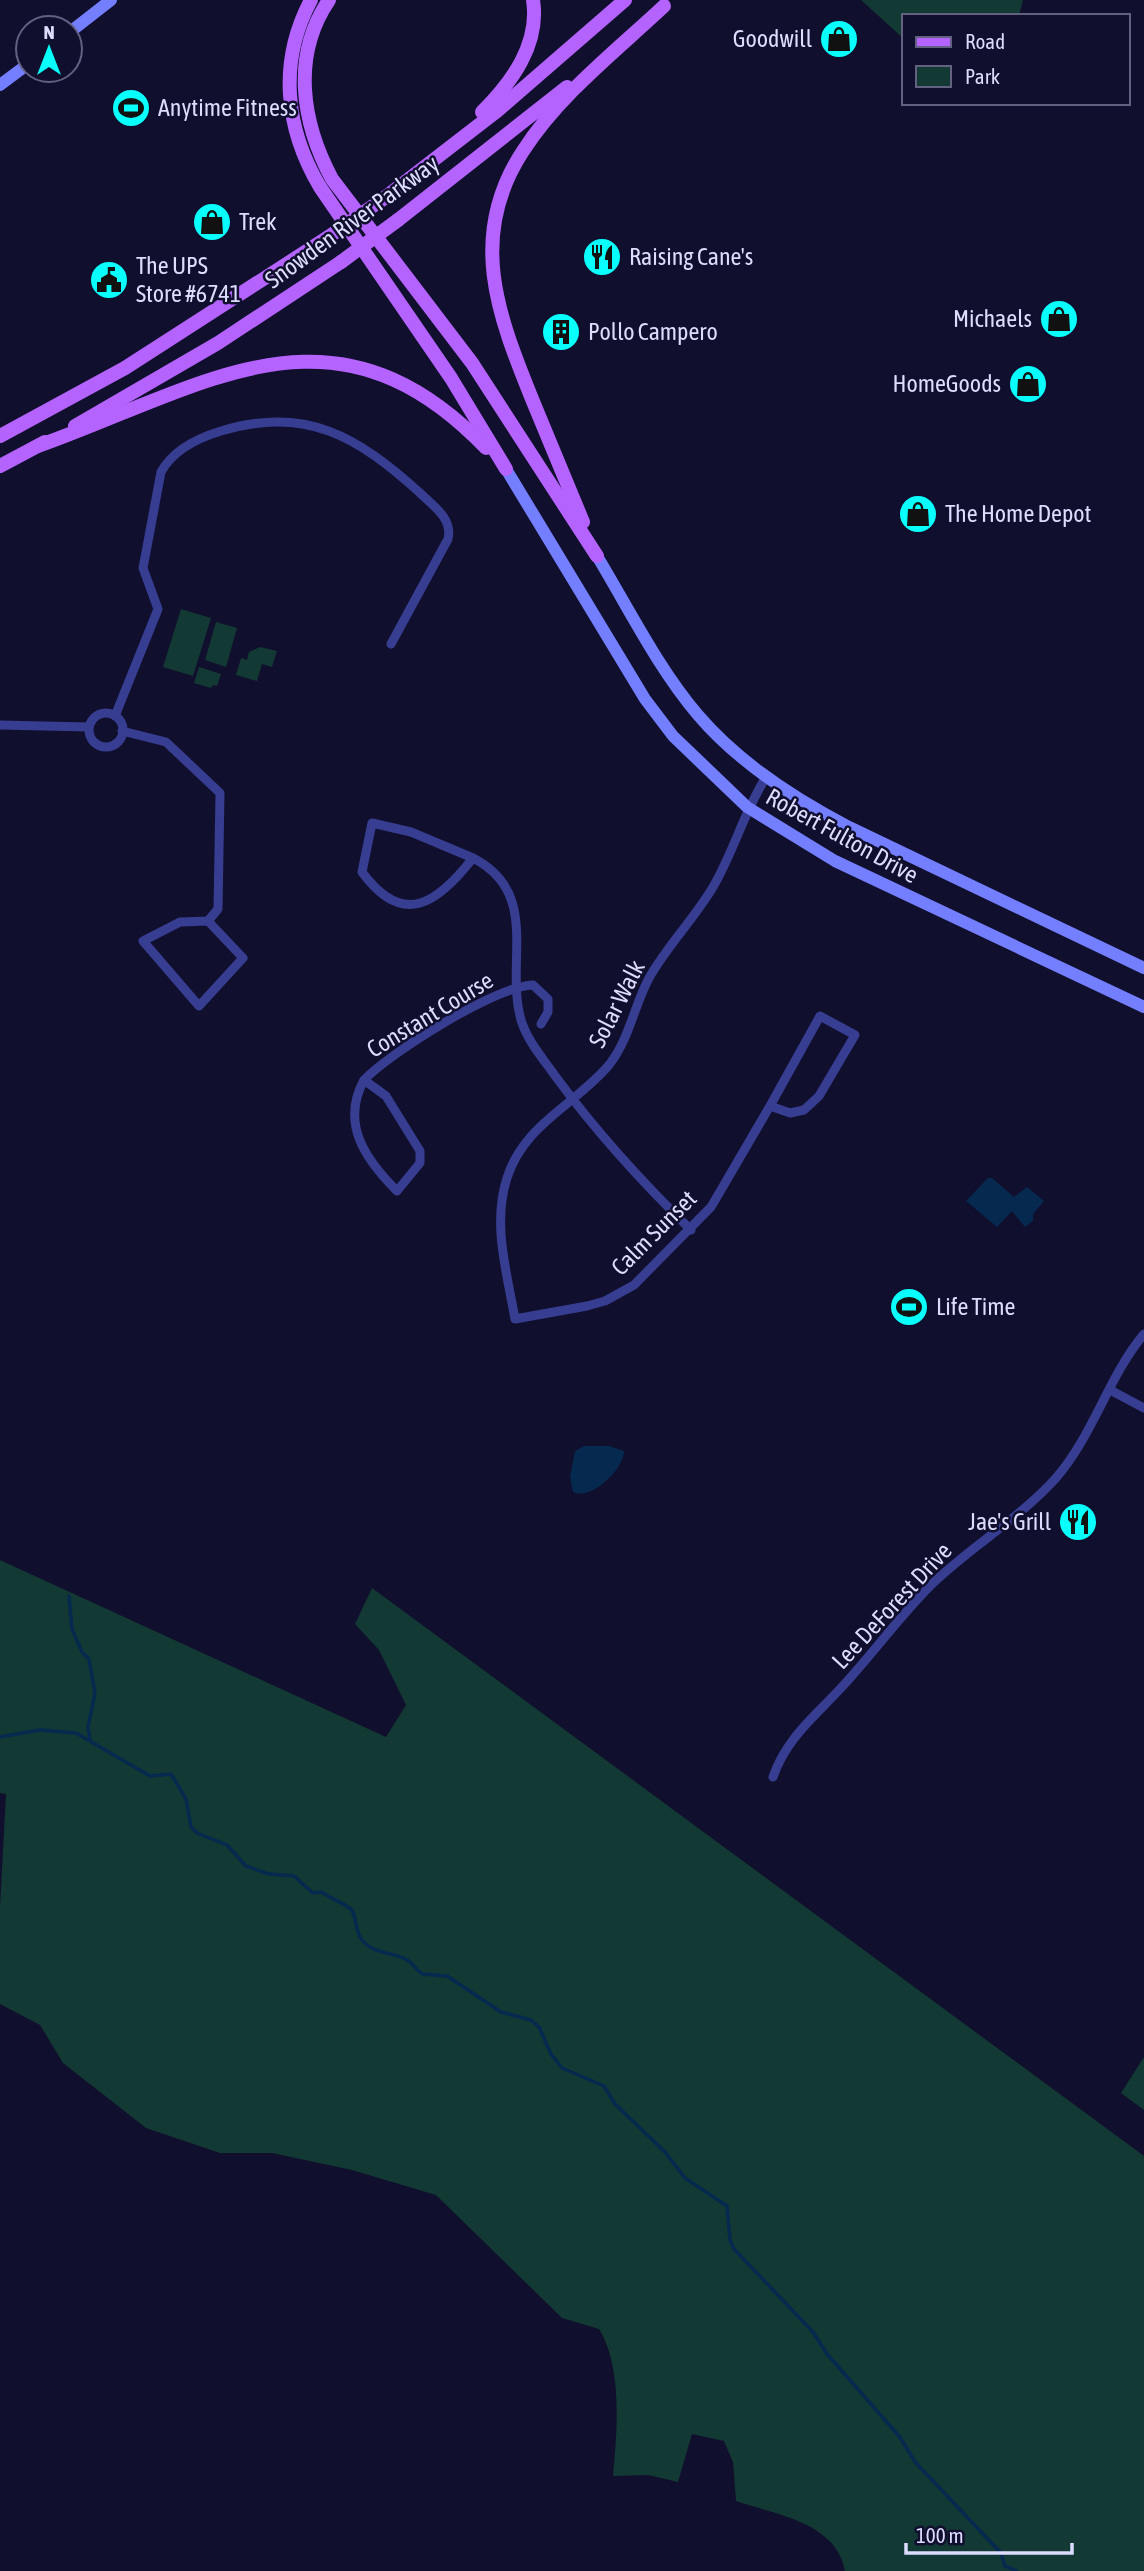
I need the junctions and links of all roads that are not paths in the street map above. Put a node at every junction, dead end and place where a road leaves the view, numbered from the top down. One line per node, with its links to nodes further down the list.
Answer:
1 (111, 0): 7 (street)
2 (311, 0): 12 (main road)
3 (329, 0): 13 (main road)
4 (533, 0): 8 (main road)
5 (625, 0): 8 (main road, Snowden River Parkway)
6 (667, 3): 10 (main road, Snowden River Parkway, bridge); 13 (main road)
7 (84, 21)
8 (433, 161): 9 (main road, Snowden River Parkway, bridge)
9 (0, 436)
10 (38, 446): 11 (main road, Snowden River Parkway); 12 (main road)
11 (0, 466)
12 (506, 469): 20 (street, Robert Fulton Drive)
13 (597, 556): 19 (street, Robert Fulton Drive)
14 (391, 644): 15 (street)
15 (115, 716): 17 (street); 18 (street)
16 (0, 725): 17 (street)
17 (89, 727): 18 (street)
18 (122, 732): 22 (street)
19 (766, 777): 20 (street, Solar Walk); 23 (street, Robert Fulton Drive)
20 (747, 807): 25 (street, Robert Fulton Drive); 28 (street, Solar Walk)
21 (473, 858): 21 (street); 24 (street)
22 (208, 921): 22 (street)
23 (1144, 968)
24 (518, 986): 26 (street); 27 (street, Constant Course); 28 (street)
25 (1144, 1007)
26 (541, 1024)
27 (363, 1080): 27 (street, Constant Course)
28 (572, 1099): 30 (street); 31 (street, Solar Walk)
29 (770, 1106): 29 (street, Calm Sunset); 30 (street, Calm Sunset)
30 (691, 1230): 31 (street, Calm Sunset)
31 (514, 1319)
32 (1144, 1334): 33 (street, Lee DeForest Drive)
33 (1112, 1391): 34 (street); 35 (street, Lee DeForest Drive)
34 (1144, 1408)
35 (773, 1777)

